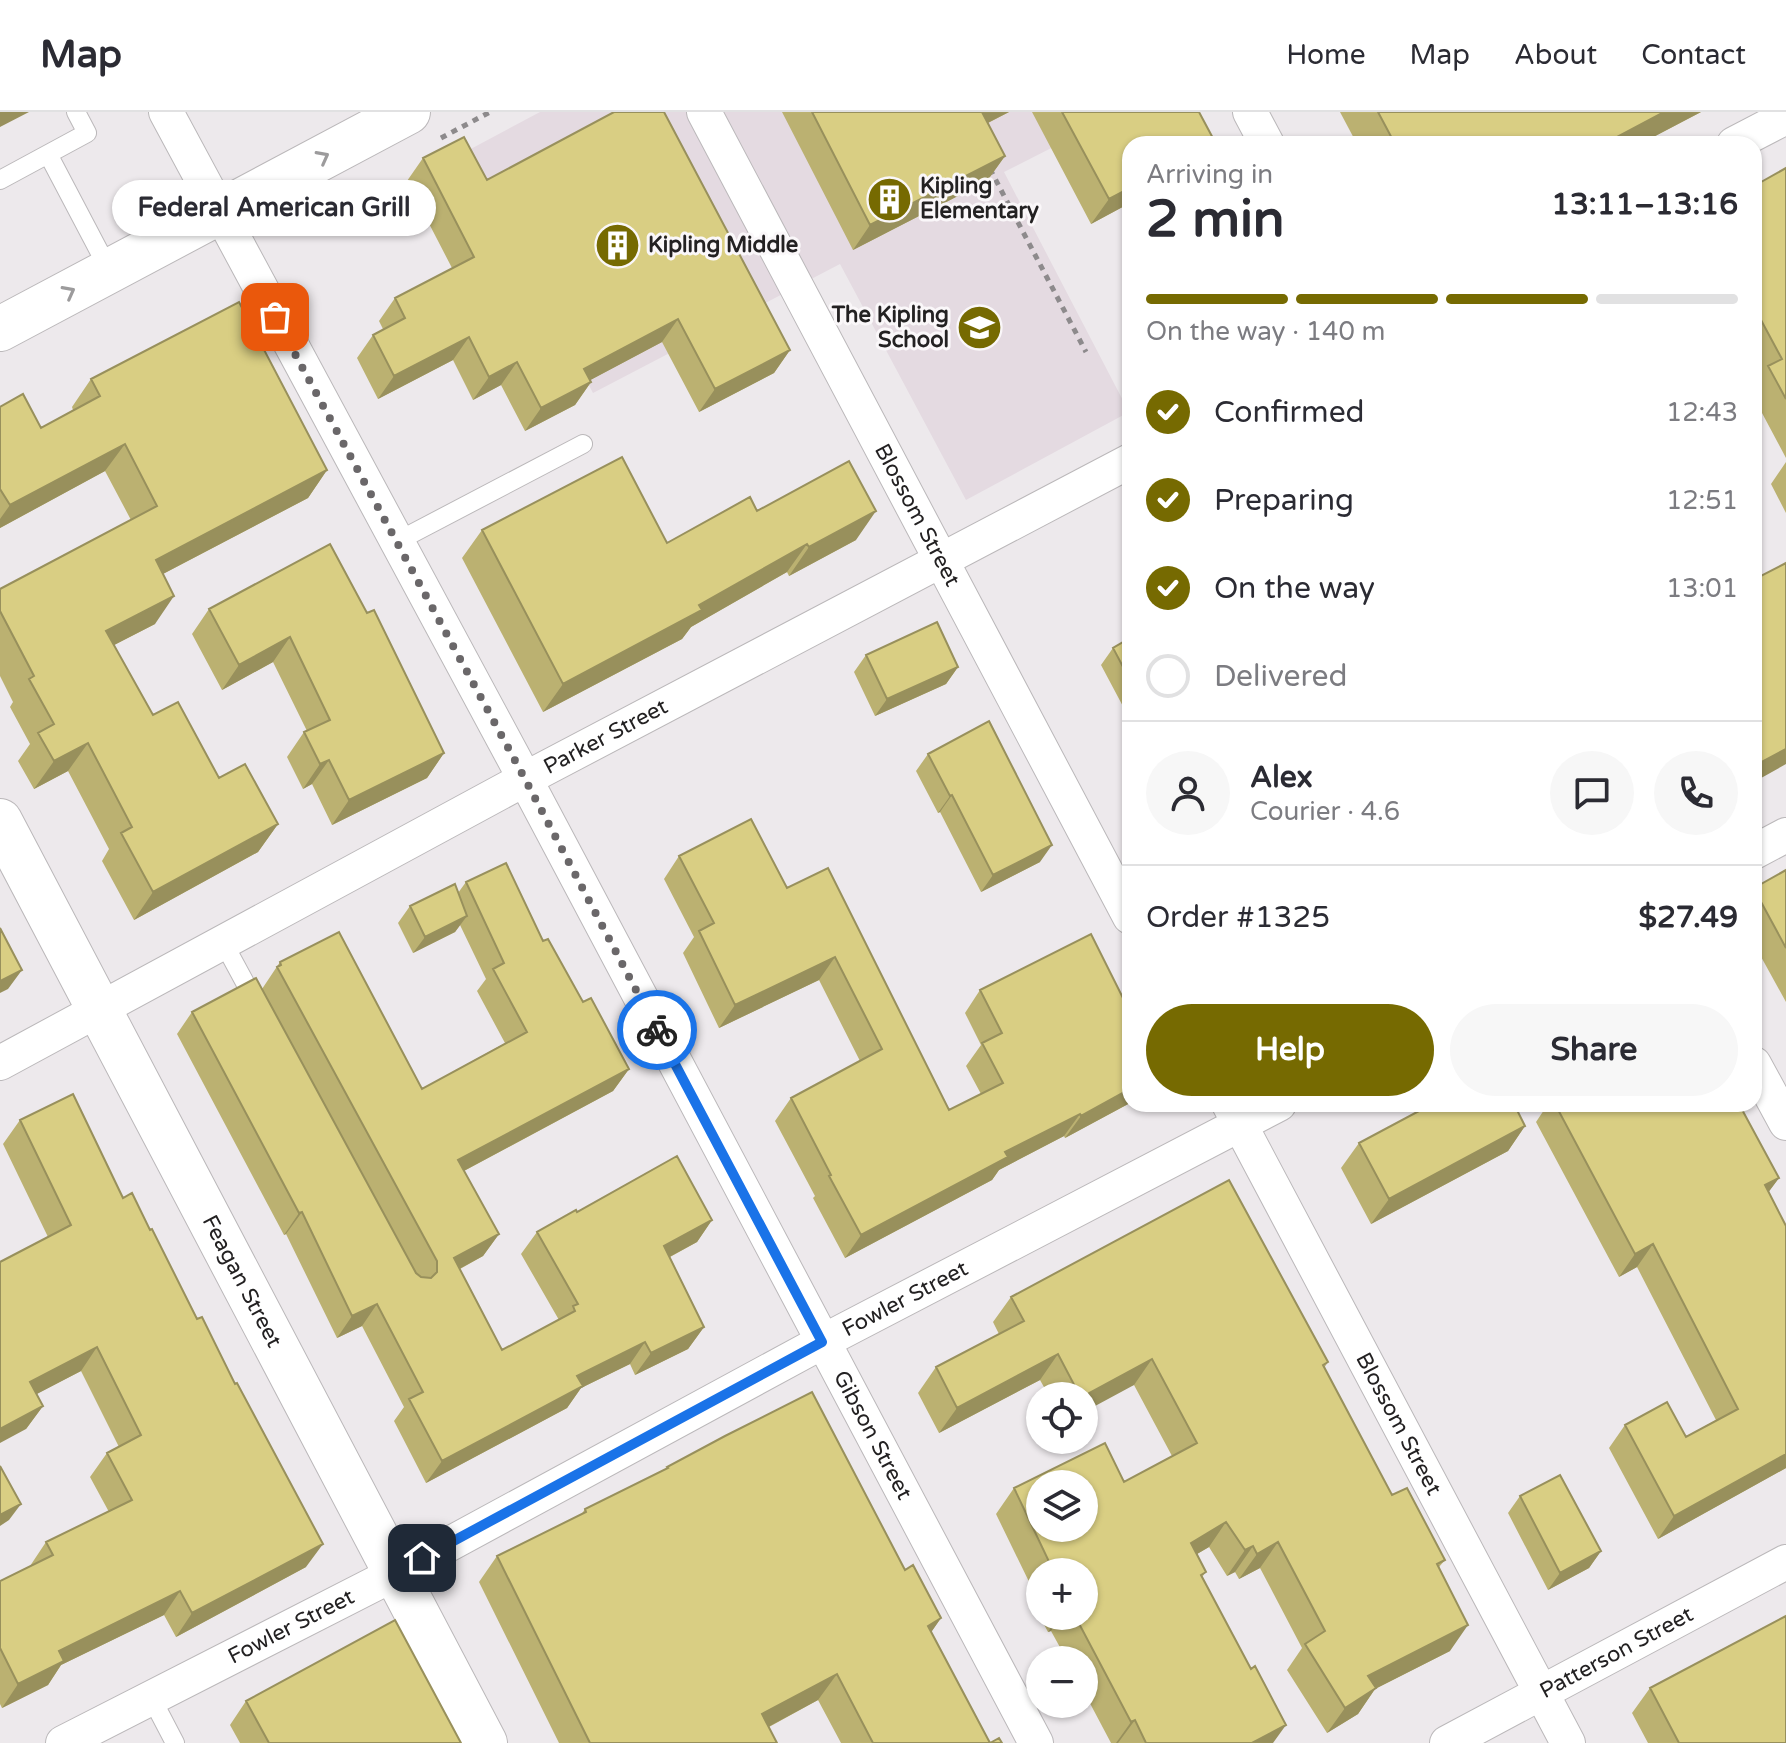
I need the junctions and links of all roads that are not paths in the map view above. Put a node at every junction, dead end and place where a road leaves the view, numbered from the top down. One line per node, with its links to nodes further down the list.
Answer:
1 (76, 112): 9 (lane)
2 (166, 112): 11 (street, Gibson Street)
3 (408, 112): 11 (street, one-way to 3)
4 (704, 112): 17 (street, Blossom Street)
5 (1250, 112): 7 (street)
6 (1786, 117): 8 (street)
7 (1263, 136)
8 (1749, 136)
9 (48, 154): 10 (lane); 12 (lane)
10 (0, 180)
11 (219, 212): 12 (street); 16 (street, Gibson Street)
12 (109, 270): 13 (street, one-way to 12)
13 (0, 329)
14 (583, 444): 16 (lane)
15 (1122, 465): 17 (street, Parker Street)
16 (396, 542): 18 (street, Gibson Street)
17 (941, 561): 18 (street, Parker Street); 22 (street, Blossom Street)
18 (525, 779): 23 (street, Parker Street); 30 (street, Gibson Street)
19 (0, 821): 24 (street, Feagan Street)
20 (1786, 835): 21 (street)
21 (1762, 848)
22 (1122, 902)
23 (223, 942): 24 (street, Parker Street); 25 (lane)
24 (100, 1009): 26 (street, Parker Street); 32 (street, Feagan Street)
25 (268, 1026)
26 (0, 1063)
27 (1762, 1079): 29 (street)
28 (1235, 1114): 30 (street, Fowler Street); 33 (street, Blossom Street)
29 (1786, 1123)
30 (822, 1342): 32 (street, Fowler Street); 38 (street, Gibson Street)
31 (1786, 1562): 33 (street, Patterson Street)
32 (396, 1573): 34 (street, Fowler Street); 37 (street, Feagan Street)
33 (1542, 1693): 39 (street, Patterson Street); 40 (street, Blossom Street)
34 (151, 1697): 35 (street, Fowler Street); 36 (lane)
35 (63, 1743)
36 (175, 1743)
37 (485, 1743)
38 (1036, 1743)
39 (1447, 1743)
40 (1568, 1743)

